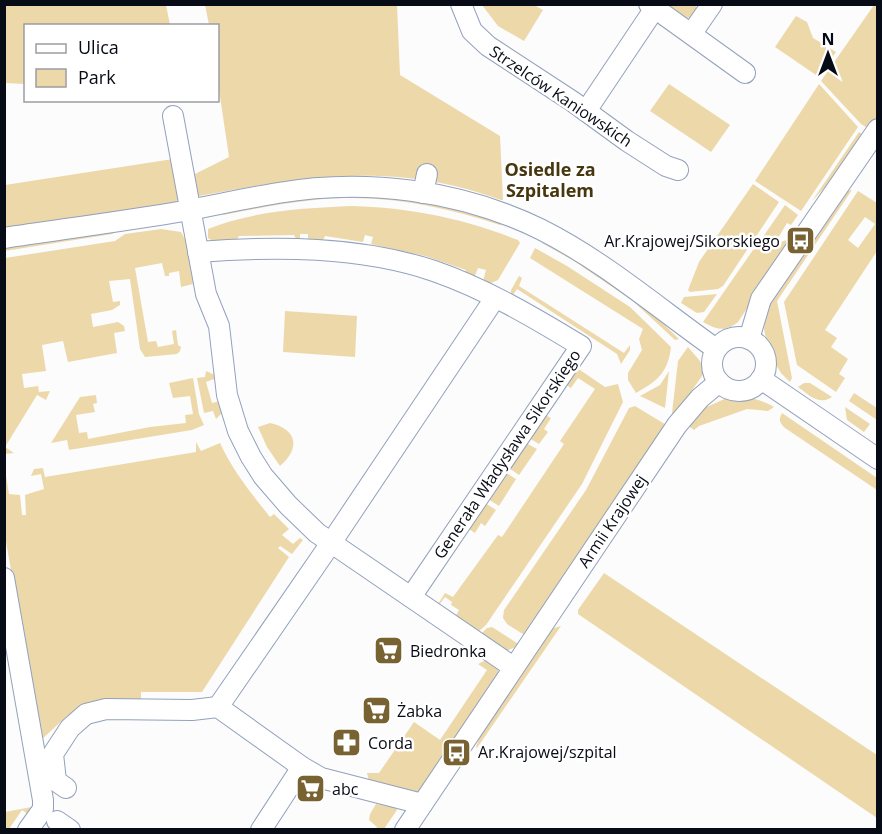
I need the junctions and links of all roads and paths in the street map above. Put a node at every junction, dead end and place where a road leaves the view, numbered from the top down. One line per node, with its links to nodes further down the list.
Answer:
1 (461, 4): 6 (street, Strzelców Kaniowskich)
2 (712, 4): 4 (street)
3 (652, 6): 4 (street); 6 (street)
4 (692, 33): 5 (street)
5 (745, 73)
6 (586, 111): 9 (street, Strzelców Kaniowskich)
7 (173, 116): 10 (street)
8 (878, 129): 14 (street)
9 (678, 170)
10 (189, 210): 11 (street); 12 (street); 15 (street)
11 (4, 238)
12 (198, 252): 13 (street, Generała Władysława Sikorskiego); 19 (street)
13 (495, 298): 19 (street); 21 (street, Generała Władysława Sikorskiego)
14 (749, 339): 15 (street); 16 (street)
15 (716, 349): 17 (street)
16 (761, 379): 17 (street); 18 (street)
17 (719, 382): 22 (street, Armii Krajowej)
18 (878, 459)
19 (331, 543): 21 (street); 23 (street)
20 (4, 578): 27 (street)
21 (411, 597): 22 (street)
22 (513, 668): 26 (street, Armii Krajowej)
23 (218, 708): 24 (street); 25 (street)
24 (303, 767): 26 (street); 28 (street)
25 (66, 788)
26 (422, 804): 29 (street, Armii Krajowej)
27 (28, 830)
28 (261, 830)
29 (405, 830)

